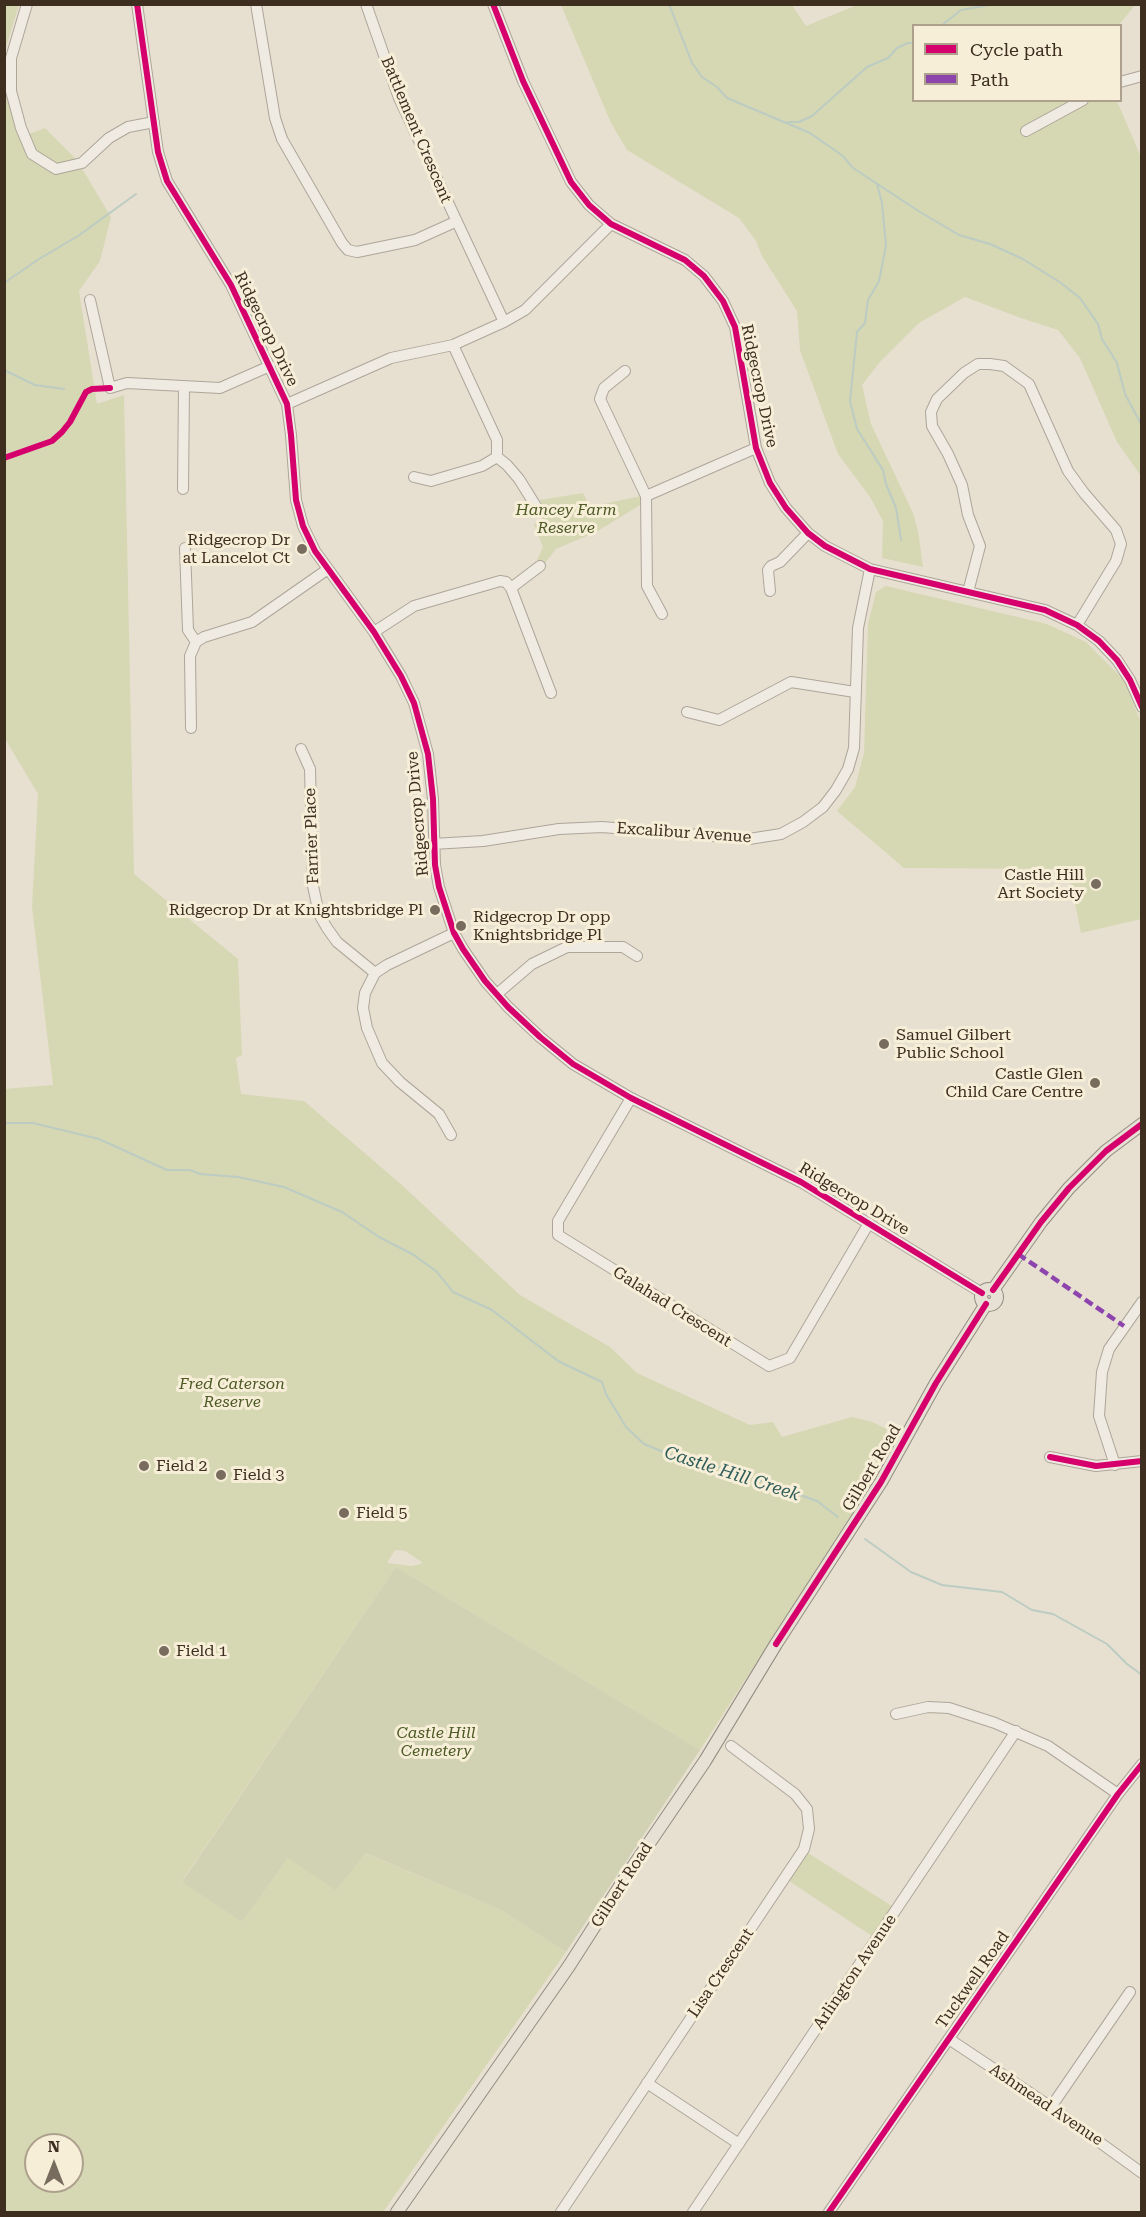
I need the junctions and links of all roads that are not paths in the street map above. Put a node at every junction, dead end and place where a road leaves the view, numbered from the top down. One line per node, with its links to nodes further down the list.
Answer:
1 (27, 4): 9 (street)
2 (137, 4): 9 (street, Ridgecrop Drive)
3 (256, 4): 11 (street, Battlement Crescent)
4 (366, 4): 11 (street, Battlement Crescent)
5 (493, 4): 12 (street, Ridgecrop Drive)
6 (1142, 76): 7 (street)
7 (1122, 81)
8 (1079, 102): 10 (street)
9 (154, 122): 16 (street, Ridgecrop Drive)
10 (1026, 131)
11 (455, 222): 14 (street, Battlement Crescent)
12 (611, 224): 14 (street); 20 (street, Ridgecrop Drive)
13 (90, 300): 18 (street)
14 (504, 322): 15 (street)
15 (453, 345): 19 (street); 21 (street)
16 (270, 366): 18 (street); 19 (street, Ridgecrop Drive)
17 (625, 371): 24 (street)
18 (184, 386): 23 (street)
19 (287, 404): 29 (street, Ridgecrop Drive)
20 (756, 447): 24 (street); 26 (street, Ridgecrop Drive)
21 (497, 457): 22 (street); 25 (street)
22 (414, 477)
23 (183, 489)
24 (645, 496): 34 (street)
25 (537, 508)
26 (808, 533): 30 (street, Ridgecrop Drive); 32 (street)
27 (185, 548): 37 (street)
28 (540, 566): 31 (street)
29 (328, 569): 36 (street, Ridgecrop Drive); 37 (street)
30 (870, 569): 33 (street, Ridgecrop Drive); 39 (street, Excalibur Avenue)
31 (511, 588): 36 (street); 38 (street)
32 (770, 591)
33 (968, 592): 35 (street, Ridgecrop Drive); 35 (street)
34 (663, 614)
35 (1077, 625): 40 (street, Ridgecrop Drive)
36 (374, 632): 44 (street, Ridgecrop Drive)
37 (196, 642): 42 (street)
38 (551, 693)
39 (855, 693): 41 (street); 44 (street, Excalibur Avenue)
40 (1142, 707)
41 (687, 712)
42 (191, 728)
43 (301, 749): 47 (street, Farrier Place)
44 (433, 844): 45 (street, Ridgecrop Drive)
45 (454, 933): 47 (street); 48 (street, Ridgecrop Drive)
46 (637, 956): 48 (street)
47 (375, 974): 51 (street)
48 (497, 994): 49 (street, Ridgecrop Drive)
49 (631, 1098): 52 (street, Ridgecrop Drive); 52 (street, Galahad Crescent)
50 (1142, 1124): 53 (main road, Gilbert Road)
51 (451, 1135)
52 (869, 1223): 53 (street, Ridgecrop Drive)
53 (987, 1296): 69 (main road, Gilbert Road)
54 (1142, 1302): 57 (street)
55 (1050, 1457): 57 (street)
56 (1142, 1461): 57 (street)
57 (1115, 1465)
58 (896, 1714): 59 (street)
59 (1016, 1731): 62 (street); 67 (street, Arlington Avenue)
60 (731, 1746): 65 (street, Lisa Crescent)
61 (1142, 1764): 62 (street, Tuckwell Road)
62 (1118, 1794): 64 (street, Tuckwell Road)
63 (1130, 1992): 66 (street)
64 (949, 2039): 66 (street, Ashmead Avenue); 72 (street, Tuckwell Road)
65 (647, 2083): 67 (street); 70 (street, Lisa Crescent)
66 (1051, 2107): 68 (street, Ashmead Avenue)
67 (739, 2144): 71 (street, Arlington Avenue)
68 (1142, 2173)
69 (397, 2212)
70 (561, 2212)
71 (693, 2212)
72 (829, 2212)

